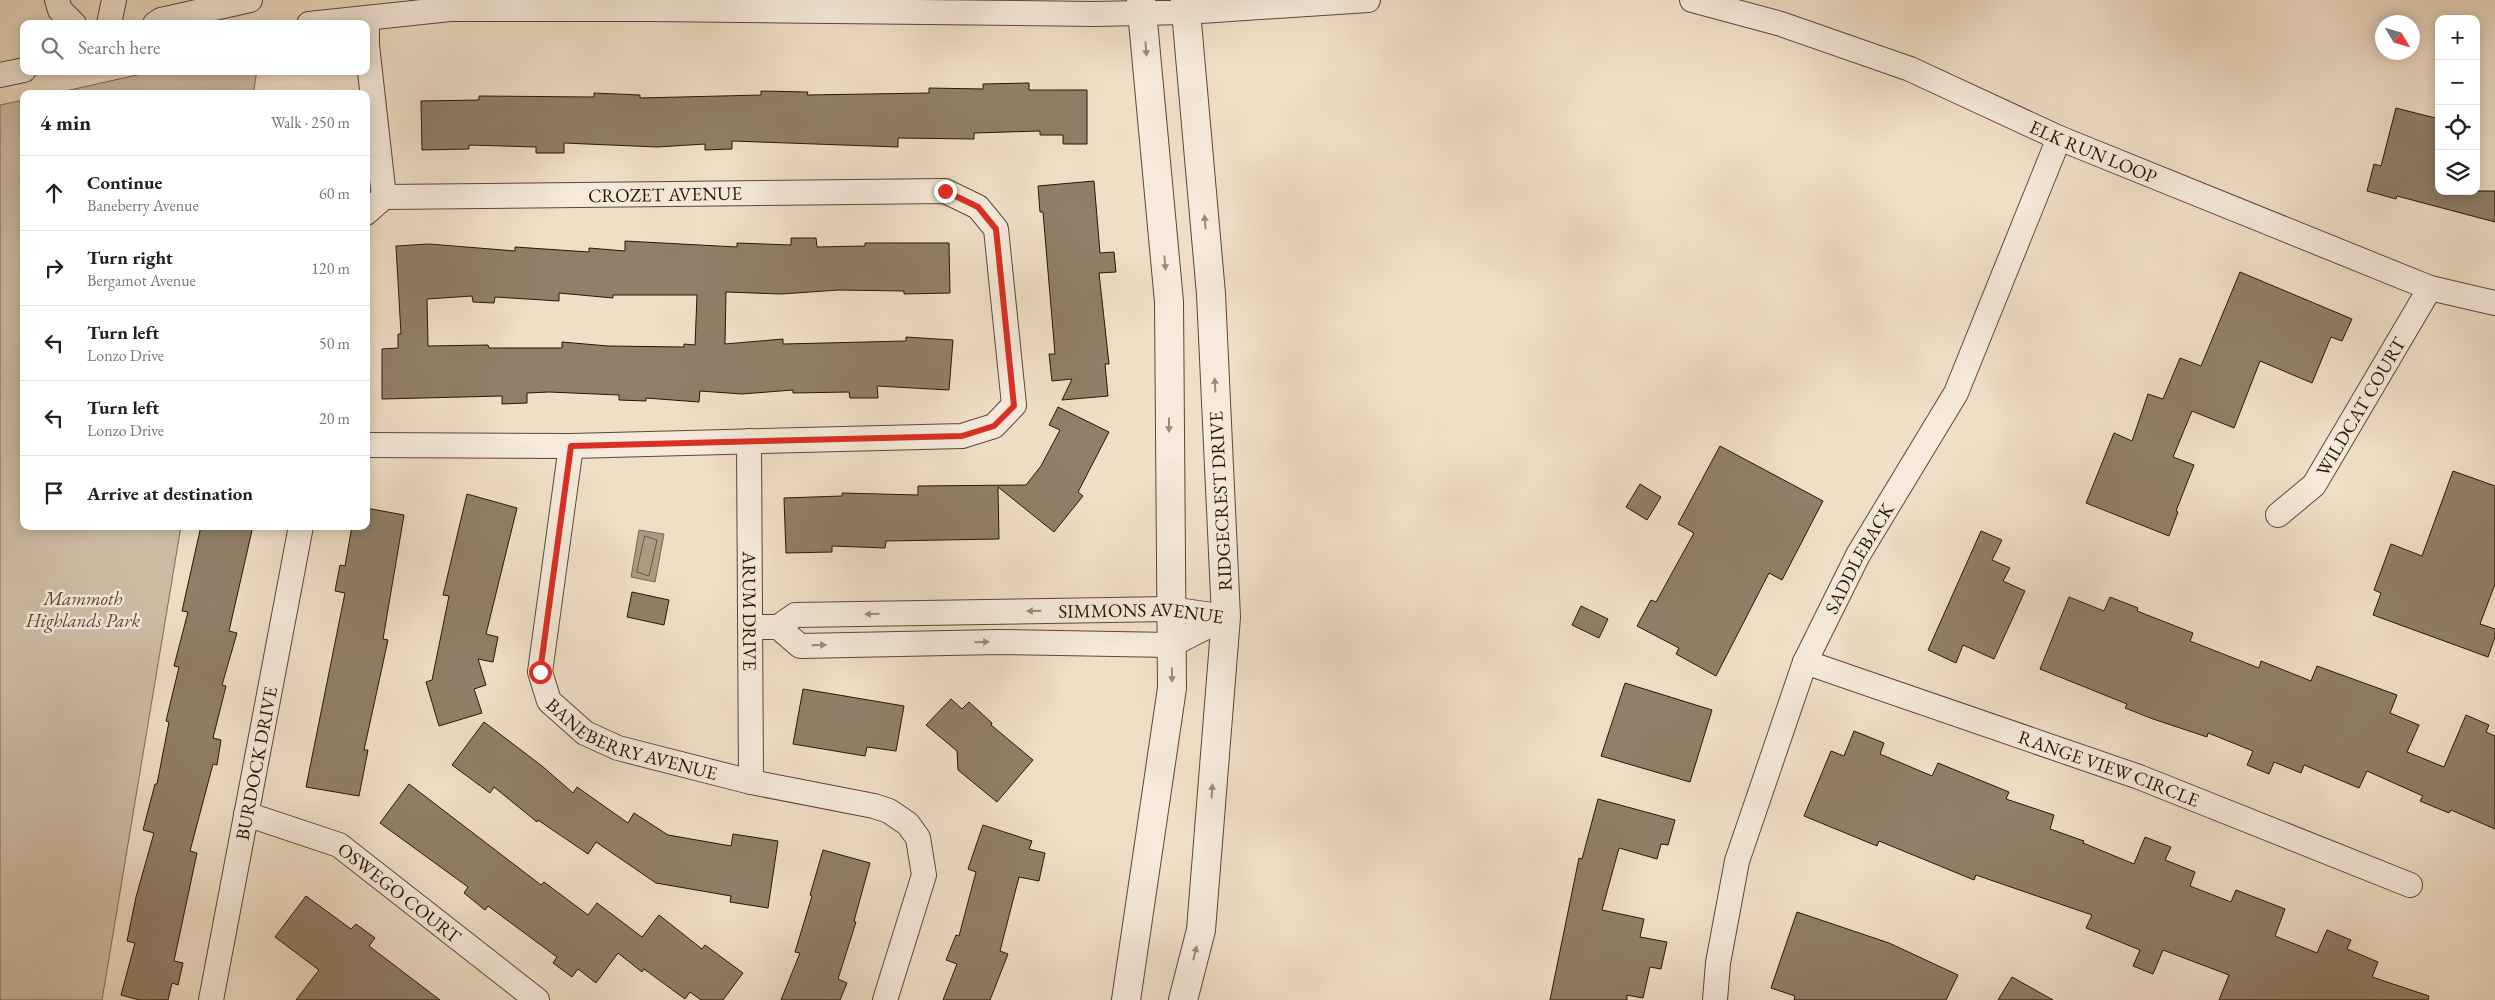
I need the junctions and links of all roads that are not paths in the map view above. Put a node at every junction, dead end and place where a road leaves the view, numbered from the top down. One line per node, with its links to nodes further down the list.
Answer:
1 (57, 0): 9 (street)
2 (114, 0): 10 (street)
3 (250, 0): 11 (street)
4 (1368, 0): 6 (street)
5 (1692, 0): 16 (street, ELK RUN LOOP)
6 (1185, 6): 7 (street); 27 (street, RIDGECREST DRIVE, one-way to 6)
7 (1142, 7): 8 (street); 26 (street, one-way to 26)
8 (367, 18): 12 (street)
9 (70, 20)
10 (110, 20)
11 (161, 20)
12 (348, 20)
13 (20, 71): 15 (street)
14 (370, 72): 17 (street)
15 (0, 75)
16 (2059, 138): 19 (street, ELK RUN LOOP); 31 (street, SADDLEBACK)
17 (384, 197): 18 (street); 21 (street, CROZET AVENUE)
18 (370, 209)
19 (2430, 288): 20 (street, ELK RUN LOOP); 24 (street, WILDCAT COURT)
20 (2495, 303)
21 (749, 441): 23 (street); 29 (street, ARUM DRIVE)
22 (370, 445): 23 (street)
23 (571, 446): 32 (street, BANEBERRY AVENUE)
24 (2278, 515)
25 (299, 530): 33 (street, BURDOCK DRIVE)
26 (1170, 609): 27 (street, SIMMONS AVENUE); 28 (street, SIMMONS AVENUE, one-way to 28); 30 (street)
27 (1226, 617): 30 (street, SIMMONS AVENUE); 39 (street, RIDGECREST DRIVE, one-way to 27)
28 (778, 627): 29 (street, SIMMONS AVENUE); 30 (street, SIMMONS AVENUE, one-way to 30)
29 (750, 628): 32 (street, ARUM DRIVE)
30 (1171, 645): 38 (street, one-way to 38)
31 (1804, 662): 34 (street, RANGE VIEW CIRCLE); 40 (street, SADDLEBACK)
32 (751, 782): 37 (street, BANEBERRY AVENUE)
33 (246, 814): 35 (street, BURDOCK DRIVE); 36 (street, OSWEGO COURT)
34 (2410, 885)
35 (210, 1000)
36 (537, 1000)
37 (885, 1000)
38 (1126, 1000)
39 (1184, 1000)
40 (1715, 1000)

